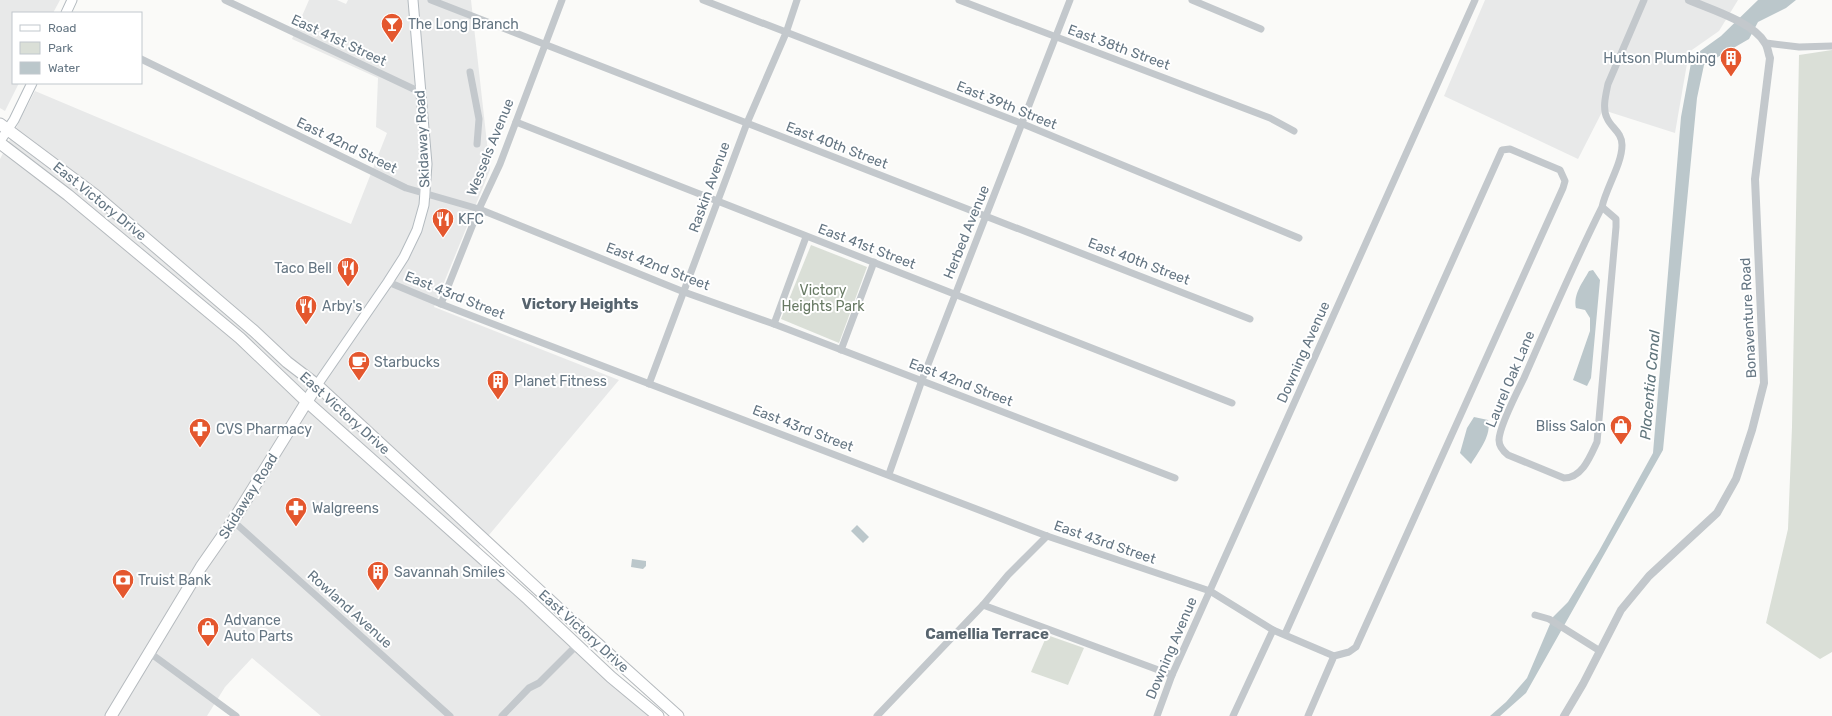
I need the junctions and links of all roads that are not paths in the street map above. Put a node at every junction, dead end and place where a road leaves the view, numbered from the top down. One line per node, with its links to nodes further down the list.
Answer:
1 (72, 0): 14 (main road)
2 (225, 0): 24 (street, East 41st Street)
3 (413, 0): 24 (main road, Skidaway Road)
4 (431, 0): 19 (street, East 40th Street)
5 (562, 0): 19 (street, Wessels Avenue)
6 (703, 0): 16 (street, East 39th Street)
7 (797, 0): 16 (street, Raskin Avenue)
8 (959, 0): 17 (street, East 38th Street)
9 (1070, 0): 17 (street, Herbed Avenue)
10 (1192, 0): 15 (street)
11 (1475, 0): 56 (street, Downing Avenue)
12 (1644, 0): 34 (street, Laurel Oak Lane)
13 (1689, 0): 18 (street)
14 (66, 12)
15 (1261, 29)
16 (786, 33): 26 (street, Raskin Avenue); 27 (street, East 39th Street)
17 (1055, 37): 27 (street, Herbed Avenue); 29 (street, East 38th Street)
18 (1766, 43): 20 (street); 62 (street, Bonaventure Road)
19 (544, 44): 25 (street, Wessels Avenue); 26 (street, East 40th Street)
20 (1832, 46)
21 (142, 59): 32 (street, East 42nd Street)
22 (470, 72): 31 (street)
23 (31, 84): 28 (main road)
24 (420, 92): 32 (main road, Skidaway Road)
25 (516, 122): 33 (street, East 41st Street); 35 (street, Wessels Avenue)
26 (746, 123): 33 (street, Raskin Avenue); 36 (street, East 40th Street)
27 (1023, 124): 36 (street, Herbed Avenue); 38 (street, East 39th Street)
28 (4, 126): 30 (main road); 49 (main road, East Victory Drive)
29 (1294, 132)
30 (0, 142): 50 (main road, East Victory Drive)
31 (477, 144)
32 (426, 192): 35 (street, East 42nd Street); 40 (main road, Skidaway Road)
33 (718, 202): 37 (street, East 41st Street); 41 (street, Raskin Avenue)
34 (1602, 207): 34 (street, Laurel Oak Lane)
35 (479, 209): 41 (street, East 42nd Street); 43 (street, Wessels Avenue)
36 (986, 217): 42 (street, Herbed Avenue); 44 (street, East 40th Street)
37 (806, 237): 39 (street, East 41st Street); 45 (street)
38 (1299, 238)
39 (874, 262): 42 (street, East 41st Street); 46 (street)
40 (388, 282): 43 (street, East 43rd Street); 49 (main road, Skidaway Road)
41 (684, 292): 45 (street, East 42nd Street); 48 (street, Raskin Avenue)
42 (955, 294): 47 (street, Herbed Avenue); 51 (street, East 41st Street)
43 (441, 304): 48 (street, East 43rd Street)
44 (1250, 319)
45 (774, 324): 46 (street, East 42nd Street)
46 (841, 350): 47 (street, East 42nd Street)
47 (922, 380): 52 (street, Herbed Avenue); 53 (street, East 42nd Street)
48 (649, 384): 52 (street, East 43rd Street)
49 (317, 385): 50 (main road, Skidaway Road); 66 (main road, East Victory Drive)
50 (306, 401): 54 (main road, Skidaway Road); 61 (main road, East Victory Drive)
51 (1232, 403)
52 (889, 474): 55 (street, East 43rd Street)
53 (1176, 478)
54 (233, 521): 63 (main road, Skidaway Road); 70 (street, Rowland Avenue)
55 (1047, 536): 56 (street, East 43rd Street); 57 (street)
56 (1210, 591): 59 (street, East 43rd Street); 65 (street, Downing Avenue)
57 (983, 605): 65 (street); 73 (street)
58 (1535, 615): 62 (street)
59 (1273, 630): 60 (street, East 43rd Street); 74 (street)
60 (1284, 634): 64 (street, East 43rd Street); 64 (street)
61 (577, 645): 71 (street); 72 (main road, East Victory Drive)
62 (1600, 651): 76 (street, Bonaventure Road)
63 (150, 653): 68 (main road, Skidaway Road); 69 (street)
64 (1334, 656): 75 (street)
65 (1172, 675): 67 (street, Downing Avenue)
66 (673, 714)
67 (1160, 715)
68 (111, 716)
69 (236, 716)
70 (450, 716)
71 (502, 716)
72 (658, 716)
73 (877, 716)
74 (1233, 716)
75 (1308, 716)
76 (1564, 716)

